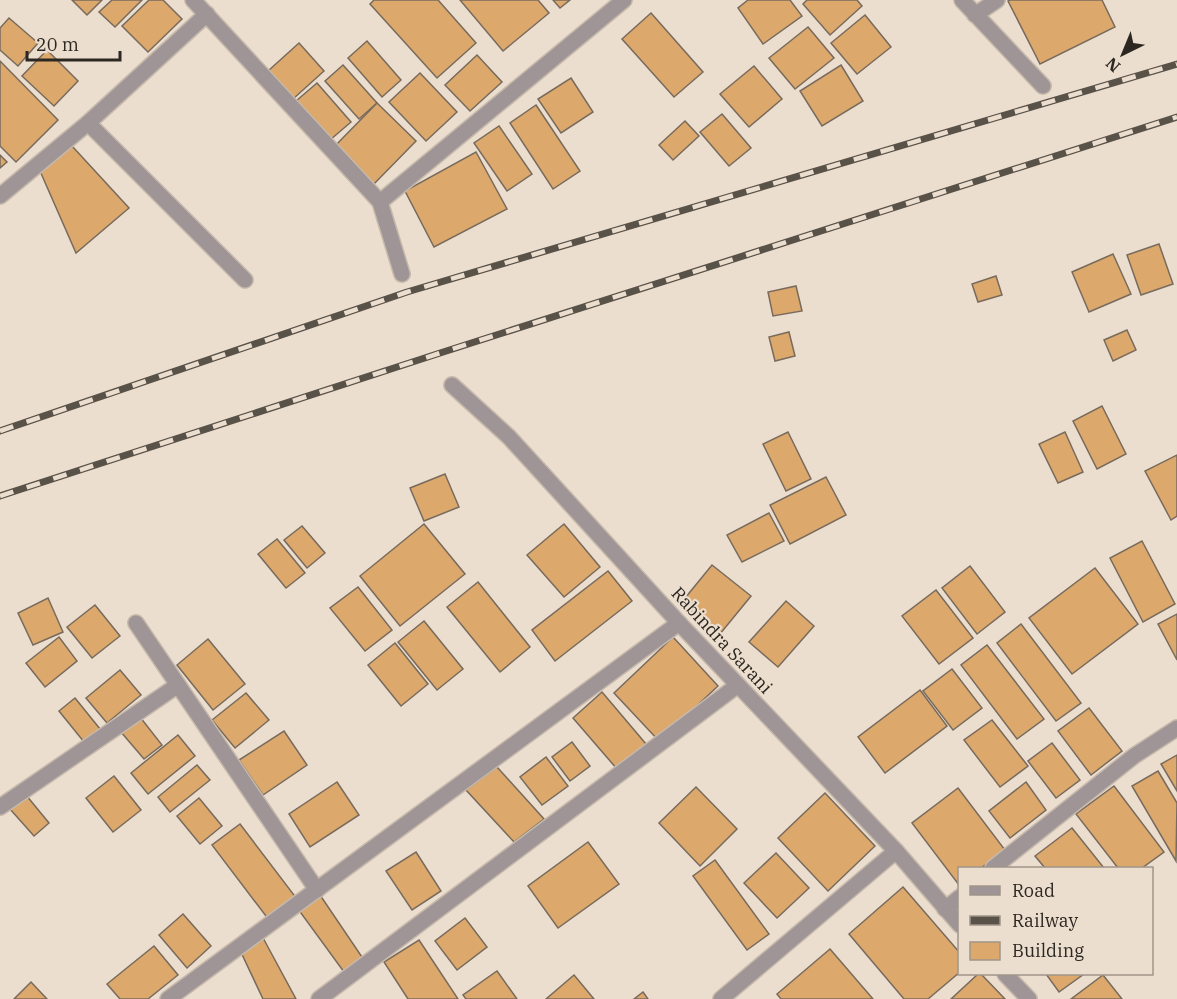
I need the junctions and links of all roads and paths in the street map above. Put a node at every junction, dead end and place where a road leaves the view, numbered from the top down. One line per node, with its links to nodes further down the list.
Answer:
1 (193, 0): 5 (street)
2 (624, 0): 10 (street)
3 (962, 0): 6 (street)
4 (998, 0): 6 (street)
5 (207, 14): 8 (street); 10 (street)
6 (975, 15): 7 (street)
7 (1042, 86)
8 (88, 123): 9 (street); 12 (street)
9 (0, 196)
10 (380, 202): 11 (street)
11 (402, 274)
12 (245, 280)
13 (452, 385): 15 (street, Rabindra Sarani)
14 (136, 623): 16 (street)
15 (680, 623): 17 (street, Rabindra Sarani); 22 (street)
16 (178, 685): 19 (street); 22 (street)
17 (738, 685): 20 (street, Rabindra Sarani); 28 (street)
18 (1177, 728): 21 (street)
19 (0, 807)
20 (896, 851): 24 (street, Rabindra Sarani); 29 (street)
21 (994, 867)
22 (317, 890): 27 (street)
23 (958, 899): 24 (street)
24 (945, 909): 25 (street, Rabindra Sarani)
25 (958, 923)
26 (1006, 975): 30 (street)
27 (168, 999)
28 (319, 999)
29 (722, 999)
30 (1029, 999)

